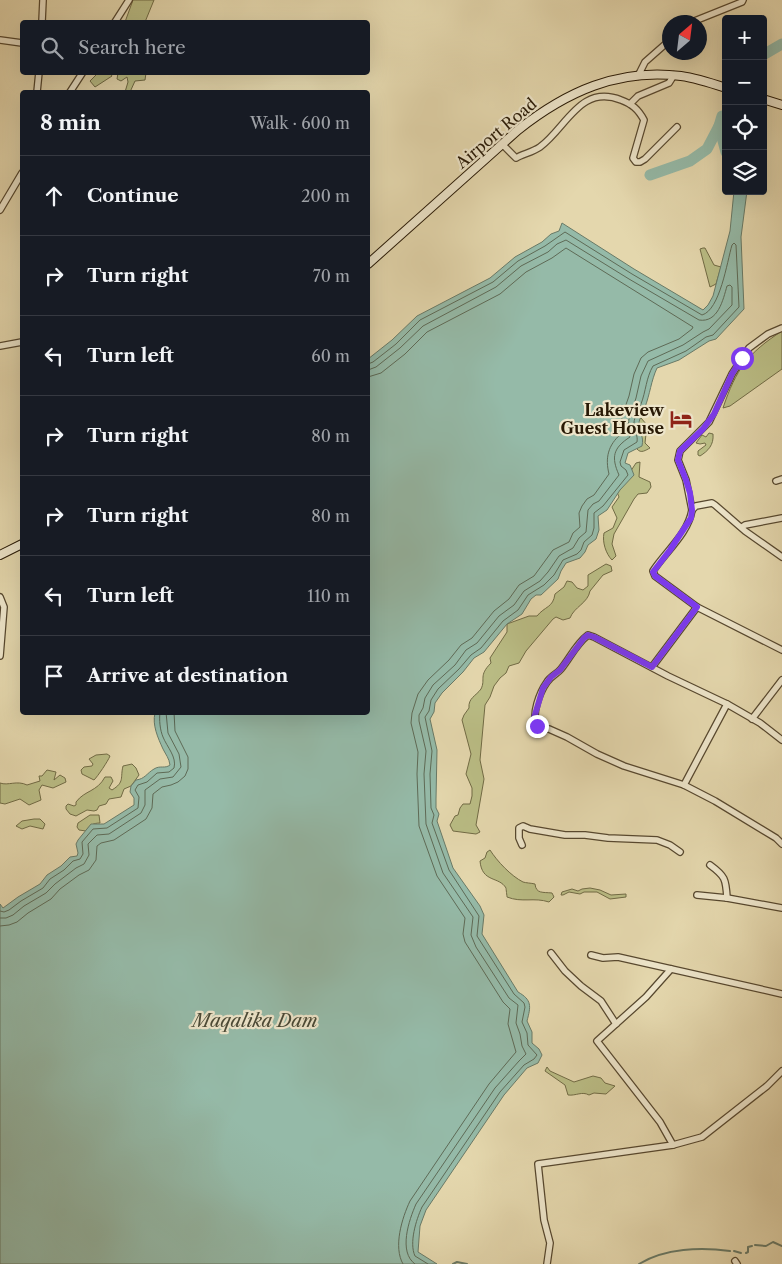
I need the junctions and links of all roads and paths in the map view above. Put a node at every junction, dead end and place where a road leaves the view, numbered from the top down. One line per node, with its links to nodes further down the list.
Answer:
1 (43, 0): 5 (street)
2 (129, 0): 6 (street)
3 (743, 0): 4 (street)
4 (707, 16)
5 (42, 20)
6 (116, 20)
7 (0, 40): 8 (street)
8 (20, 43)
9 (662, 47): 12 (street)
10 (39, 75): 15 (street)
11 (81, 75): 16 (street)
12 (638, 76): 13 (main road, Airport Road); 21 (main road, Airport Road)
13 (674, 76): 14 (main road, Airport Road); 18 (street)
14 (722, 87)
15 (37, 90)
16 (71, 90)
17 (767, 100): 19 (main road)
18 (630, 104): 20 (street); 21 (street)
19 (782, 104)
20 (677, 127)
21 (502, 144): 24 (main road, Airport Road)
22 (20, 177): 23 (street)
23 (0, 210)
24 (370, 262)
25 (782, 328): 28 (street)
26 (20, 342): 27 (street)
27 (0, 346)
28 (692, 510): 30 (street); 35 (street)
29 (782, 518): 30 (street)
30 (742, 527): 33 (street)
31 (20, 545): 32 (main road)
32 (0, 555)
33 (782, 557)
34 (0, 597): 37 (street)
35 (697, 607): 36 (street); 38 (street)
36 (782, 650)
37 (0, 656)
38 (652, 667): 40 (street); 43 (street)
39 (782, 680): 41 (street)
40 (727, 704): 41 (street); 43 (street)
41 (752, 719): 42 (street)
42 (782, 740)
43 (684, 785): 44 (street)
44 (782, 844)
45 (522, 845): 46 (street)
46 (680, 852)
47 (710, 865): 49 (street)
48 (697, 895): 49 (street)
49 (727, 898): 50 (street)
50 (782, 908)
51 (551, 952): 55 (street)
52 (591, 955): 53 (street)
53 (671, 969): 54 (street); 55 (street)
54 (782, 994)
55 (616, 1024): 57 (street)
56 (782, 1071): 57 (street)
57 (673, 1145): 58 (street)
58 (548, 1264)

